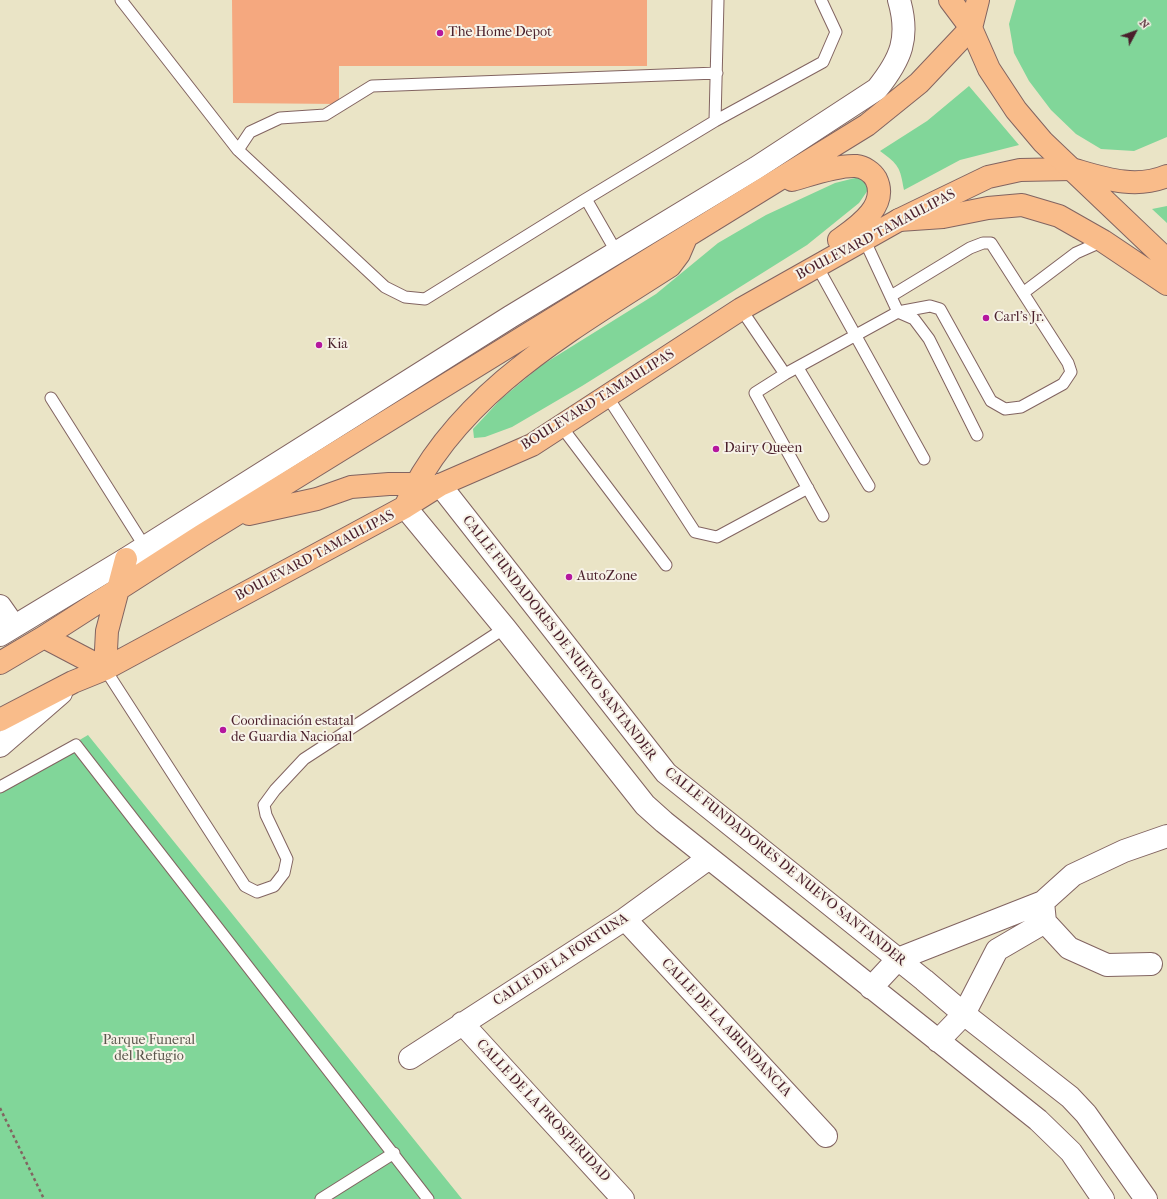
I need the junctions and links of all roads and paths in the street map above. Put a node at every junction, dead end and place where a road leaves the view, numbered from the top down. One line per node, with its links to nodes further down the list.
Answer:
1 (121, 0): 10 (lane)
2 (718, 0): 8 (lane)
3 (821, 0): 9 (lane)
4 (899, 0): 11 (street)
5 (950, 0): 7 (main road)
6 (978, 0): 7 (main road)
7 (971, 28): 12 (main road); 14 (main road)
8 (717, 73): 9 (lane); 10 (lane)
9 (715, 121): 15 (lane)
10 (238, 150): 15 (lane)
11 (756, 168): 14 (street); 20 (street)
12 (1072, 170): 13 (main road); 16 (main road, BOULEVARD TAMAULIPAS); 21 (main road)
13 (1167, 176)
14 (768, 187): 17 (main road); 22 (main road)
15 (586, 199): 20 (lane)
16 (899, 220): 18 (main road, BOULEVARD TAMAULIPAS); 19 (main road)
17 (685, 239): 30 (main road); 38 (main road)
18 (864, 239): 22 (main road, BOULEVARD TAMAULIPAS); 25 (lane)
19 (1103, 242): 23 (main road); 24 (lane)
20 (617, 253): 28 (street)
21 (1167, 260)
22 (817, 266): 26 (main road, BOULEVARD TAMAULIPAS); 29 (lane)
23 (1167, 284)
24 (1023, 293): 25 (lane); 27 (lane)
25 (891, 296): 27 (lane)
26 (741, 309): 32 (lane); 33 (main road, BOULEVARD TAMAULIPAS)
27 (898, 312): 29 (lane); 36 (lane)
28 (510, 317): 30 (street); 45 (street)
29 (856, 335): 31 (lane); 37 (lane)
30 (525, 338): 44 (main road)
31 (798, 368): 32 (lane); 40 (lane)
32 (785, 374): 41 (lane)
33 (607, 396): 35 (main road, BOULEVARD TAMAULIPAS); 41 (lane)
34 (51, 398): 45 (lane)
35 (561, 426): 39 (main road, BOULEVARD TAMAULIPAS); 47 (lane)
36 (977, 435)
37 (924, 459)
38 (416, 483): 39 (main road); 42 (main road); 44 (main road)
39 (440, 485): 42 (main road, BOULEVARD TAMAULIPAS); 63 (street, CALLE FUNDADORES DE NUEVO SANTANDER)
40 (869, 486)
41 (808, 488): 43 (lane)
42 (405, 507): 50 (street); 54 (main road, BOULEVARD TAMAULIPAS)
43 (824, 516)
44 (234, 517): 48 (main road)
45 (145, 547): 46 (street)
46 (126, 559): 48 (main road); 51 (street)
47 (666, 565)
48 (119, 589): 52 (main road); 54 (main road)
49 (0, 606): 51 (street)
50 (505, 628): 54 (lane); 60 (street)
51 (7, 631)
52 (44, 637): 53 (main road); 54 (main road)
53 (0, 663)
54 (105, 669): 55 (main road, BOULEVARD TAMAULIPAS)
55 (73, 682): 56 (main road, BOULEVARD TAMAULIPAS); 57 (street)
56 (0, 720)
57 (0, 746)
58 (0, 787): 72 (lane)
59 (1167, 836): 61 (street)
60 (709, 858): 62 (street, CALLE DE LA FORTUNA); 65 (street)
61 (1044, 912): 63 (street); 64 (street); 66 (street)
62 (625, 919): 67 (street, CALLE DE LA FORTUNA); 71 (street, CALLE DE LA ABUNDANCIA)
63 (898, 959): 65 (street); 66 (street, CALLE FUNDADORES DE NUEVO SANTANDER)
64 (1151, 964)
65 (871, 988): 68 (street)
66 (964, 1014): 68 (street); 78 (street, CALLE FUNDADORES DE NUEVO SANTANDER)
67 (462, 1024): 69 (street, CALLE DE LA FORTUNA); 76 (street, CALLE DE LA PROSPERIDAD)
68 (938, 1041): 77 (street)
69 (410, 1058)
70 (0, 1108): 73 (path)
71 (826, 1136)
72 (394, 1153): 74 (lane); 75 (lane)
73 (44, 1199)
74 (321, 1199)
75 (428, 1199)
76 (623, 1199)
77 (1103, 1199)
78 (1146, 1199)

